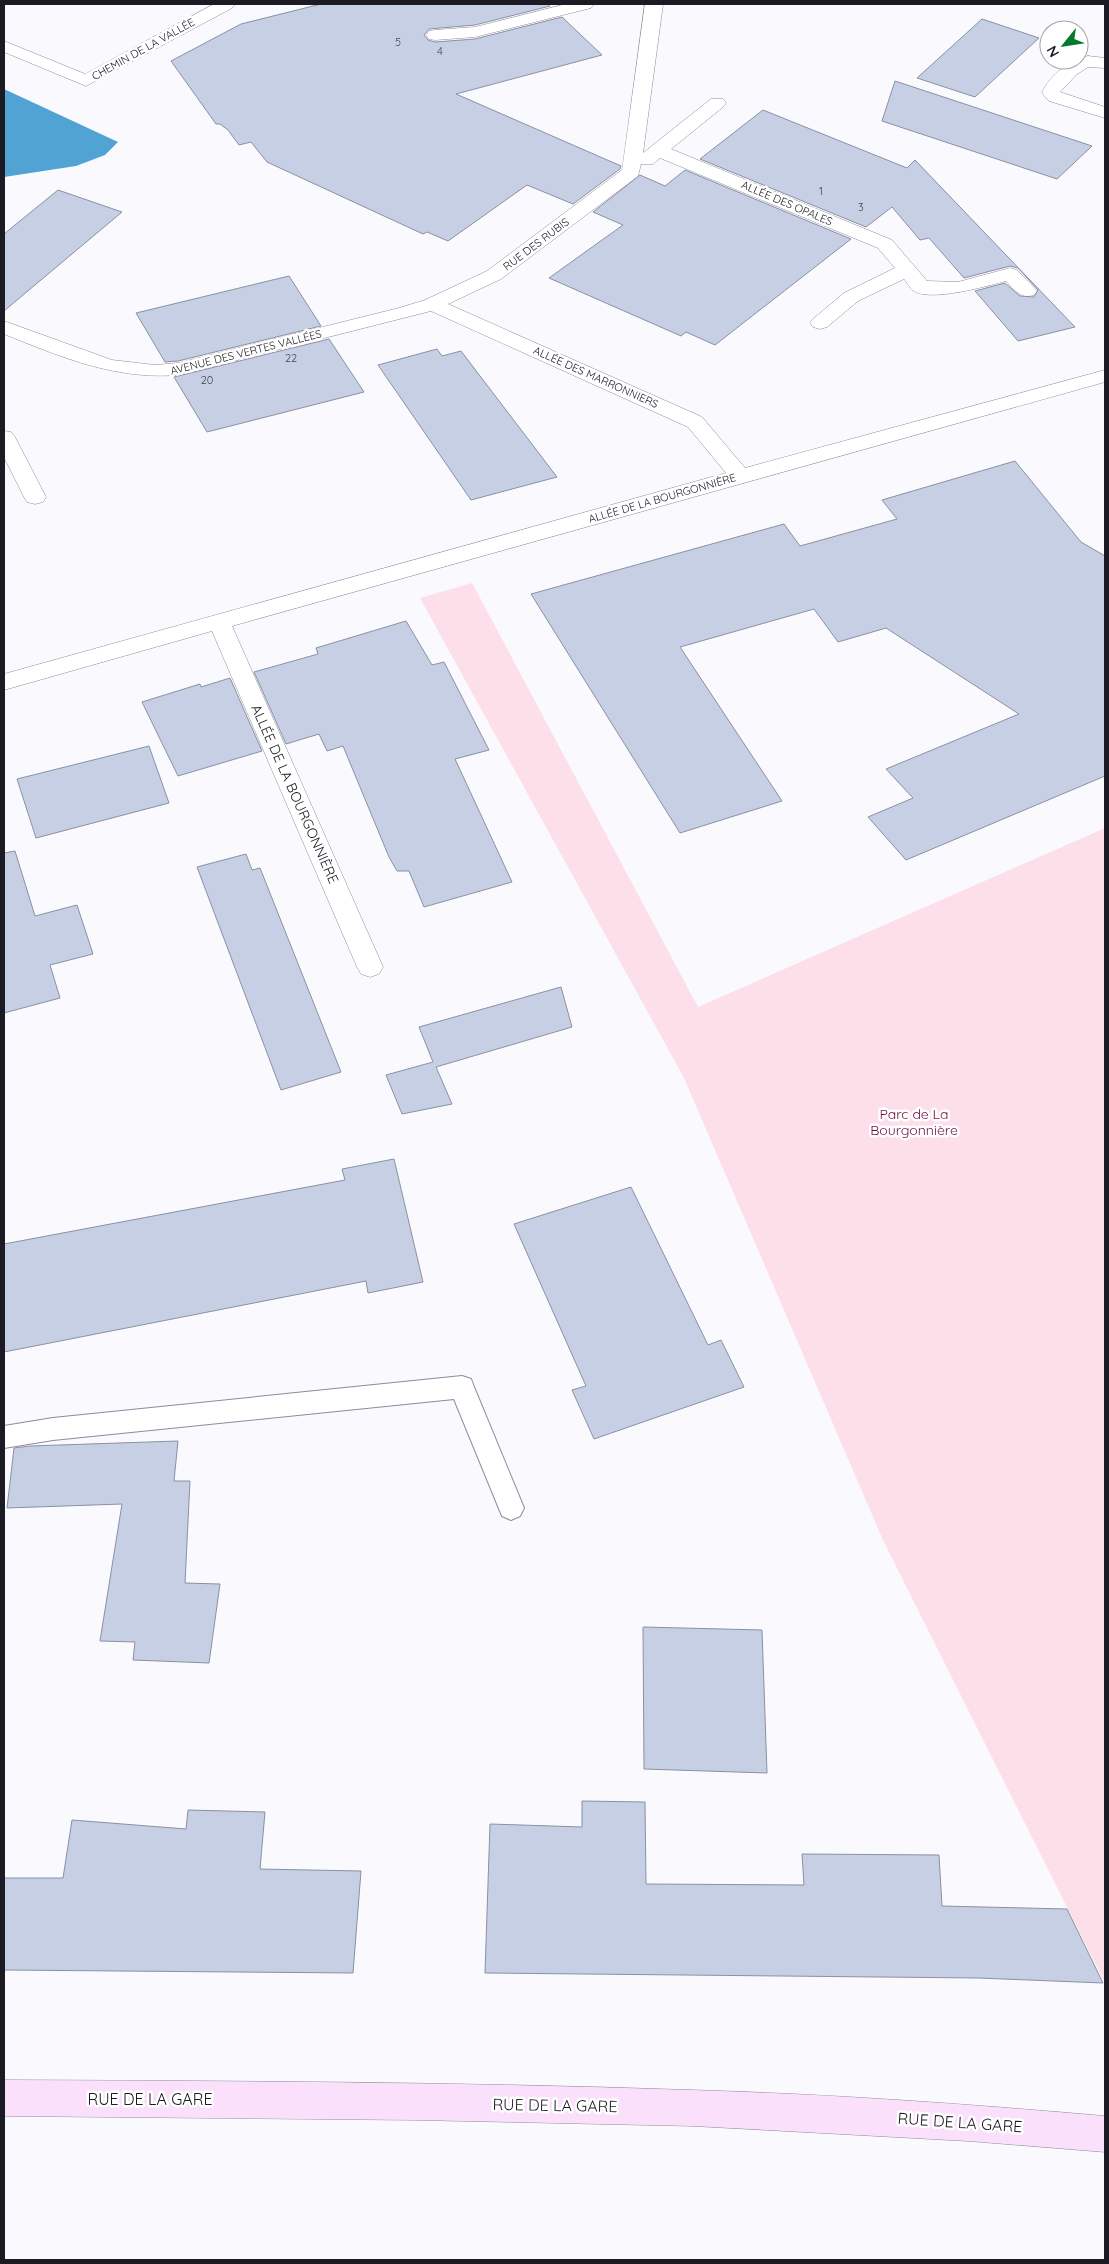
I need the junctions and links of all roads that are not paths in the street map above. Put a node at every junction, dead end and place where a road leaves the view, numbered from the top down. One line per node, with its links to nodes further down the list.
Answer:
1 (226, 4): 5 (street, CHEMIN DE LA VALLÉE)
2 (585, 4): 4 (street)
3 (654, 4): 10 (street)
4 (435, 35)
5 (4, 46)
6 (1105, 63): 8 (street)
7 (717, 103): 9 (street, RUE DES RUBIS)
8 (1105, 113)
9 (658, 150): 10 (street, RUE DES RUBIS); 11 (street, ALLÉE DES OPALES)
10 (632, 172): 13 (street, RUE DES RUBIS)
11 (907, 270): 12 (street, ALLÉE DES OPALES); 14 (street)
12 (1027, 292)
13 (432, 304): 15 (street, AVENUE DES VERTES VALLÉES); 18 (street, ALLÉE DES MARRONNIERS)
14 (820, 323)
15 (4, 327)
16 (1105, 376): 18 (street, ALLÉE DE LA BOURGONNIÈRE)
17 (4, 438): 19 (street)
18 (740, 476): 20 (street, ALLÉE DE LA BOURGONNIÈRE)
19 (35, 497)
20 (219, 621): 21 (street, ALLÉE DE LA BOURGONNIÈRE); 22 (street, ALLÉE DE LA BOURGONNIÈRE)
21 (4, 682)
22 (370, 967)
23 (4, 1437): 24 (lane)
24 (511, 1508)
25 (4, 2098): 26 (street, RUE DE LA GARE)
26 (1105, 2134)

